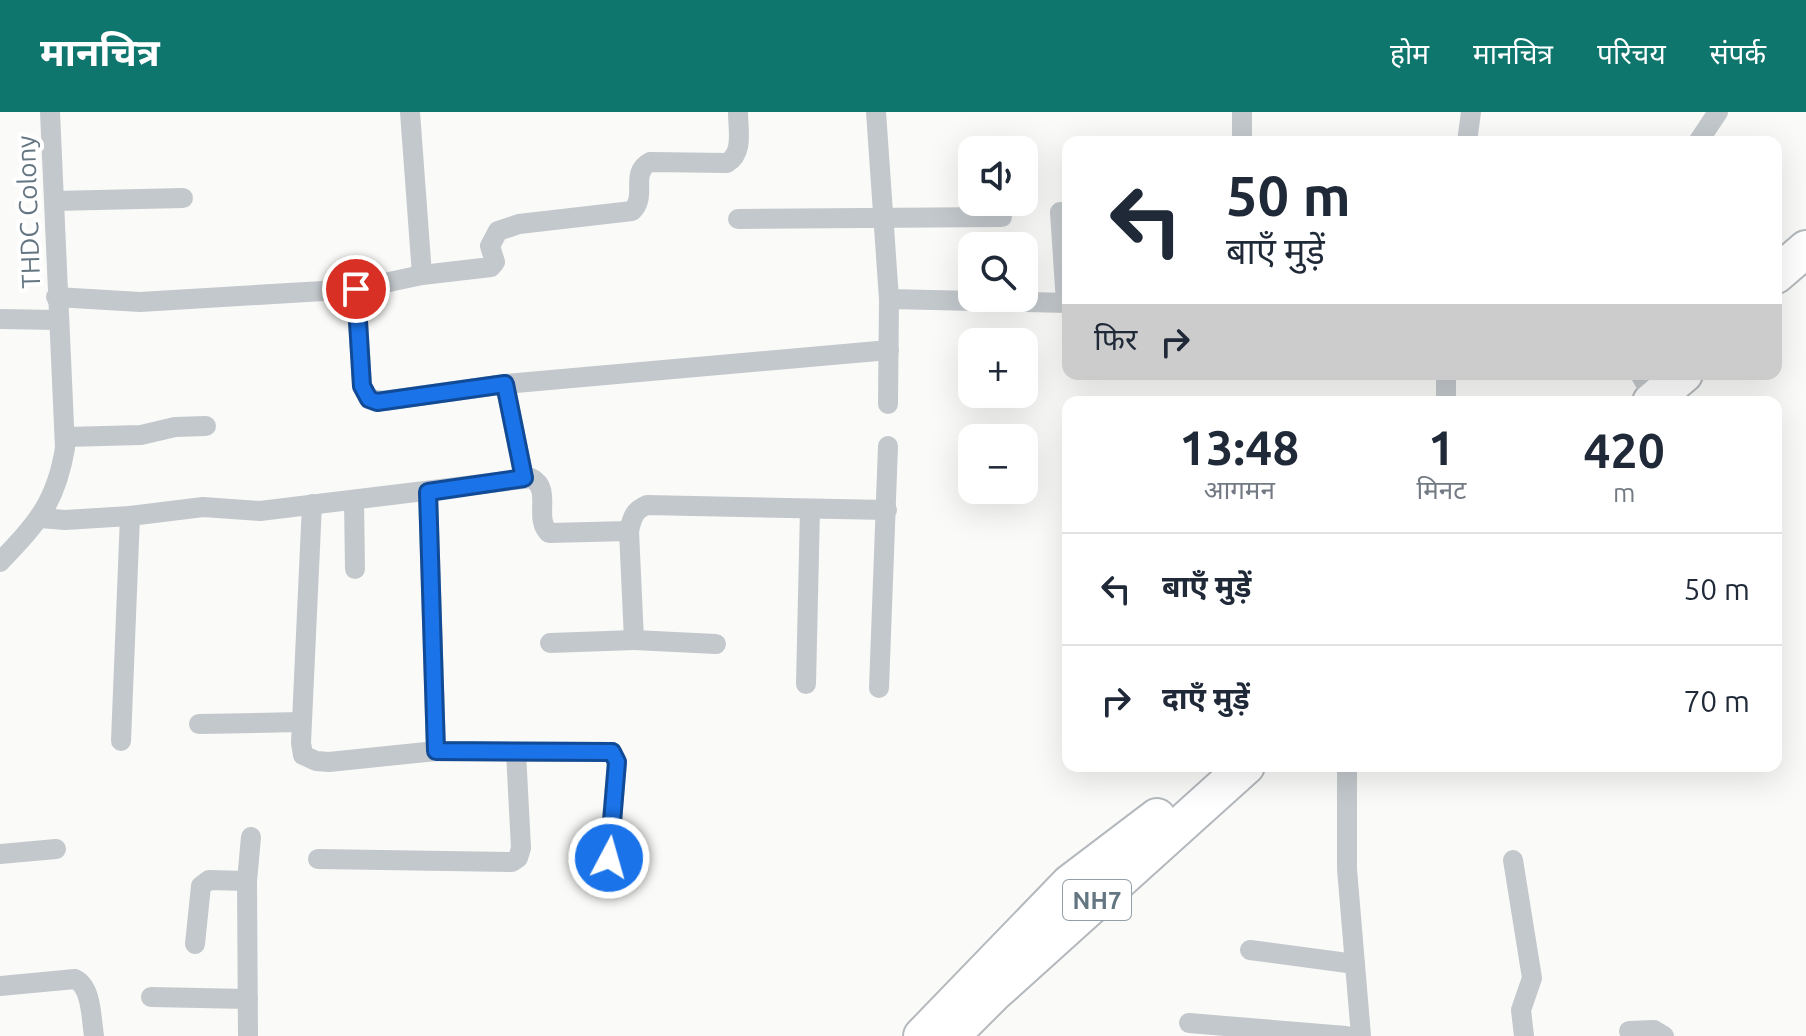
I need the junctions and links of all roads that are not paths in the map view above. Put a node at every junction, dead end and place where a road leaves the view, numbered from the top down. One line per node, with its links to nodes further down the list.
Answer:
1 (50, 112): 12 (street, THDC Colony)
2 (410, 112): 21 (street)
3 (738, 112): 21 (street)
4 (876, 112): 16 (street)
5 (1242, 112): 8 (street)
6 (1471, 112): 9 (street)
7 (1718, 112): 10 (street)
8 (1242, 136)
9 (1468, 136)
10 (1702, 136)
11 (183, 198): 12 (street)
12 (55, 201): 26 (street, THDC Colony)
13 (1060, 212): 17 (street)
14 (1002, 217): 16 (street)
15 (738, 219): 16 (street)
16 (883, 219): 24 (street)
17 (1062, 238)
18 (1806, 249): 19 (highway)
19 (1782, 270)
20 (1806, 272): 23 (highway)
21 (422, 275): 22 (street)
22 (356, 289): 26 (street); 30 (street)
23 (1782, 292)
24 (889, 299): 25 (street); 28 (street)
25 (1062, 303)
26 (57, 309): 27 (street); 34 (street, THDC Colony)
27 (0, 319)
28 (889, 350): 30 (street); 32 (street)
29 (1667, 380): 31 (highway)
30 (505, 384): 36 (street)
31 (1645, 388)
32 (888, 404)
33 (206, 426): 34 (street)
34 (66, 437): 43 (street, THDC Colony)
35 (888, 446): 41 (street)
36 (524, 478): 37 (street); 44 (street)
37 (428, 492): 38 (street); 55 (street)
38 (354, 500): 39 (street); 46 (street)
39 (312, 504): 42 (street); 52 (street)
40 (810, 509): 41 (street); 44 (street); 50 (street)
41 (887, 510): 51 (street)
42 (130, 516): 43 (street); 54 (street)
43 (40, 518): 45 (street, THDC Colony)
44 (629, 531): 47 (street)
45 (0, 562)
46 (355, 569)
47 (634, 640): 48 (street); 49 (street)
48 (550, 643)
49 (716, 644)
50 (806, 684)
51 (879, 688)
52 (301, 722): 53 (street); 55 (street)
53 (199, 724)
54 (121, 741)
55 (436, 751): 56 (street)
56 (516, 752): 63 (street); 66 (street)
57 (1209, 772): 71 (highway, NH7)
58 (1239, 772): 71 (highway, NH7)
59 (1347, 772): 69 (street)
60 (251, 837): 65 (street)
61 (56, 849): 62 (street)
62 (0, 854)
63 (318, 859)
64 (1513, 860): 82 (street)
65 (247, 881): 67 (street); 73 (street)
66 (606, 886)
67 (195, 944)
68 (1250, 950): 69 (street)
69 (1355, 964): 81 (street)
70 (0, 986): 76 (street)
71 (986, 986): 78 (highway, NH7); 79 (highway, NH7)
72 (151, 997): 73 (street)
73 (248, 999): 77 (street)
74 (1189, 1023): 80 (street)
75 (1629, 1031): 83 (street)
76 (94, 1036)
77 (248, 1036)
78 (922, 1036)
79 (951, 1036)
80 (1346, 1036)
81 (1361, 1036)
82 (1524, 1036)
83 (1664, 1036)

